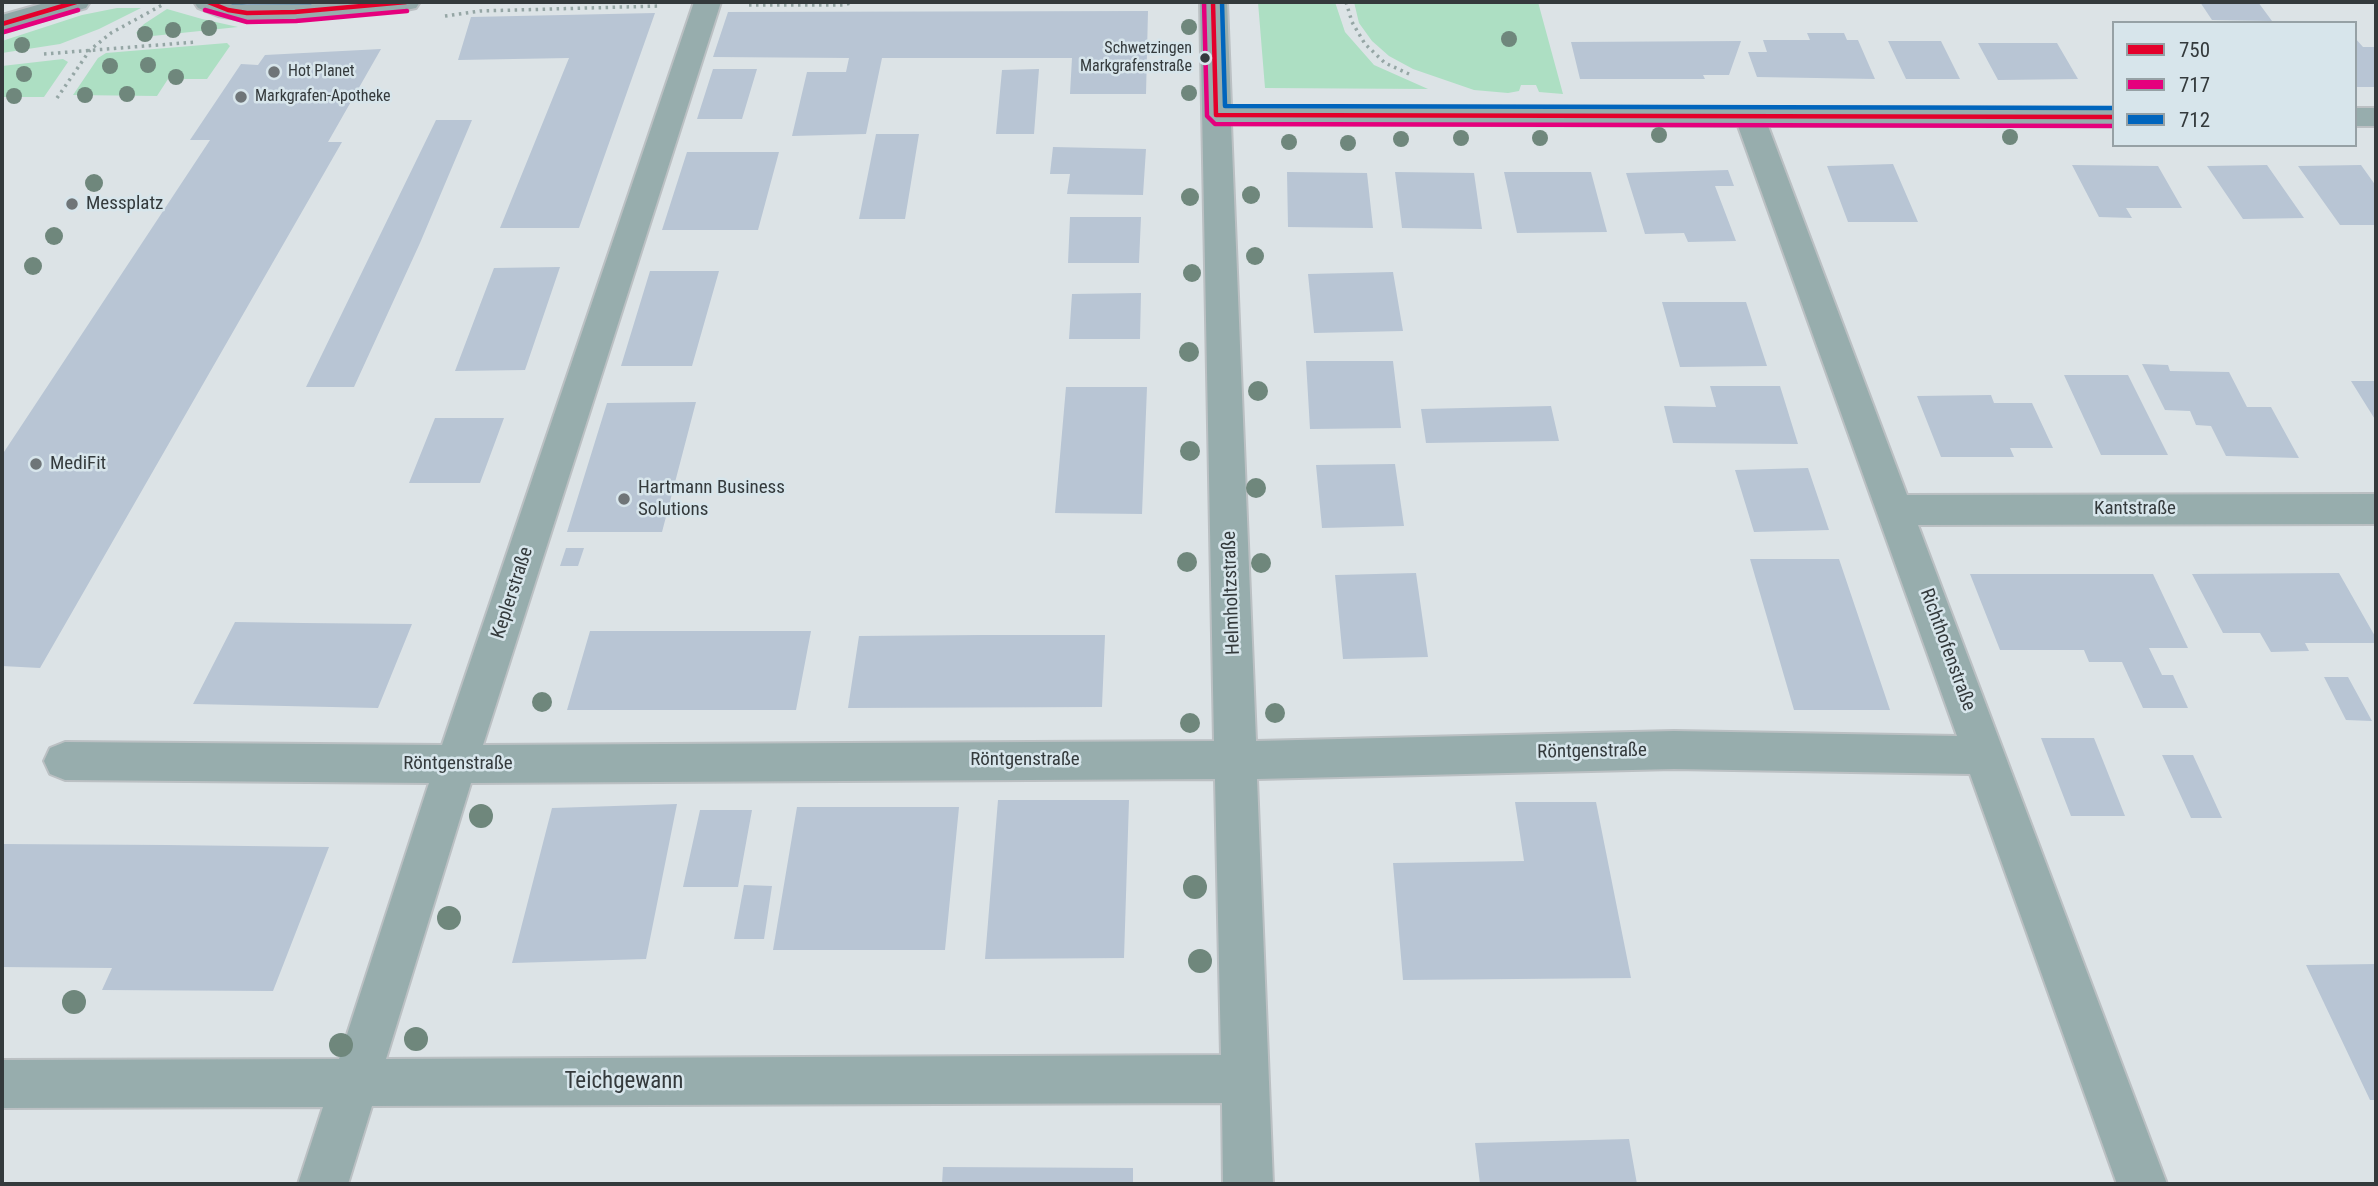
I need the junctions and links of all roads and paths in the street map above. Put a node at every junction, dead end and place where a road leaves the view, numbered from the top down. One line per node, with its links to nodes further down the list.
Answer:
1 (76, 2): 8 (main road)
2 (168, 2): 10 (path)
3 (208, 2): 4 (street)
4 (406, 2)
5 (707, 2): 21 (street, Keplerstraße)
6 (1213, 2): 11 (street, Helmholtzstraße)
7 (1346, 2): 9 (path)
8 (3, 23)
9 (1419, 78)
10 (57, 98)
11 (1216, 115): 12 (street); 19 (street, Helmholtzstraße)
12 (1750, 117): 13 (street); 17 (street, Richthofenstraße)
13 (2112, 117)
14 (2357, 117): 15 (street)
15 (2376, 117)
16 (2376, 509): 17 (street, Kantstraße)
17 (1895, 510): 18 (street, Richthofenstraße)
18 (1986, 755): 19 (street, Röntgenstraße); 27 (street, Richthofenstraße)
19 (1237, 759): 21 (street, Röntgenstraße); 22 (street, Helmholtzstraße)
20 (65, 761): 21 (street, Röntgenstraße)
21 (456, 764): 23 (street, Keplerstraße)
22 (1246, 1079): 23 (street, Teichgewann); 26 (street, Helmholtzstraße)
23 (354, 1083): 24 (street, Teichgewann); 25 (street, Keplerstraße)
24 (2, 1084)
25 (323, 1184)
26 (1248, 1184)
27 (2142, 1184)

